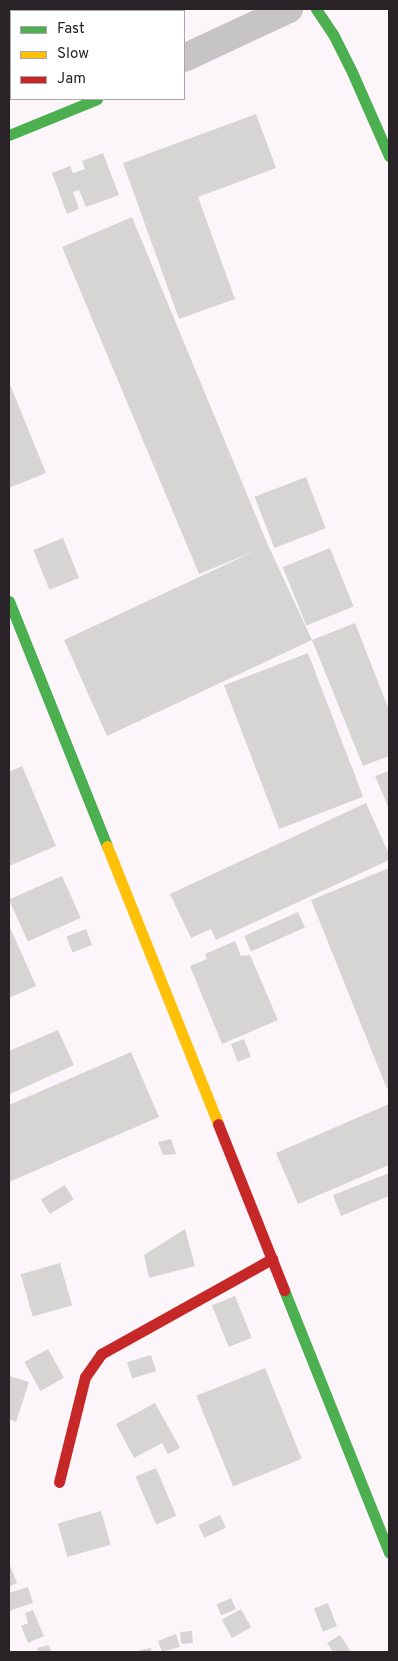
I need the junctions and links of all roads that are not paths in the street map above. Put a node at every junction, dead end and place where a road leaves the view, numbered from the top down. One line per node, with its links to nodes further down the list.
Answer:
1 (289, 9): 3 (street)
2 (316, 9): 6 (street)
3 (185, 58)
4 (95, 100): 5 (street)
5 (9, 135)
6 (389, 156)
7 (9, 601): 8 (street)
8 (272, 1259): 9 (street); 10 (street)
9 (58, 1482)
10 (389, 1553)

